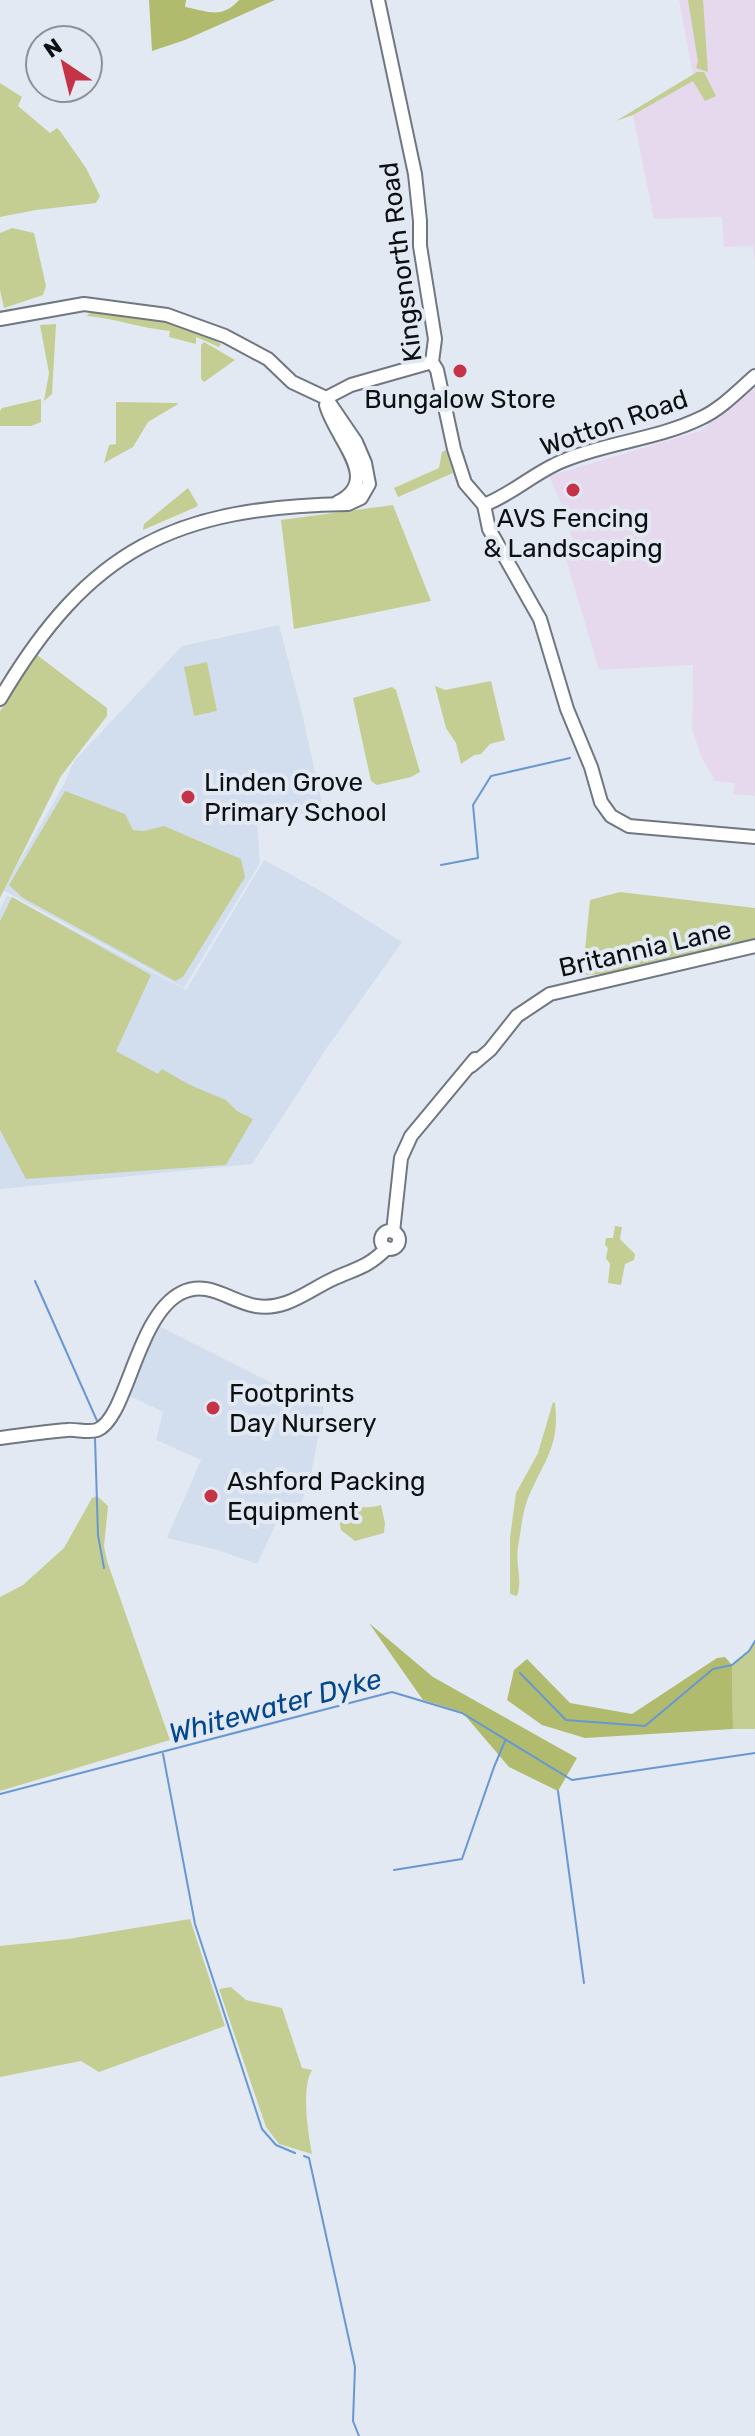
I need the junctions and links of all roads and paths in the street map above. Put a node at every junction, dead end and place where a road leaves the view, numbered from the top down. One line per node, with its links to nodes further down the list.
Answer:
1 (378, 0): 3 (street, Kingsnorth Road)
2 (0, 319): 5 (street)
3 (432, 362): 5 (street); 6 (street, Kingsnorth Road)
4 (755, 376): 6 (street, Wotton Road)
5 (326, 398): 7 (street)
6 (484, 505): 8 (street, Kingsnorth Road)
7 (0, 699)
8 (755, 837)
9 (755, 946): 10 (street, Britannia Lane)
10 (0, 1438)

